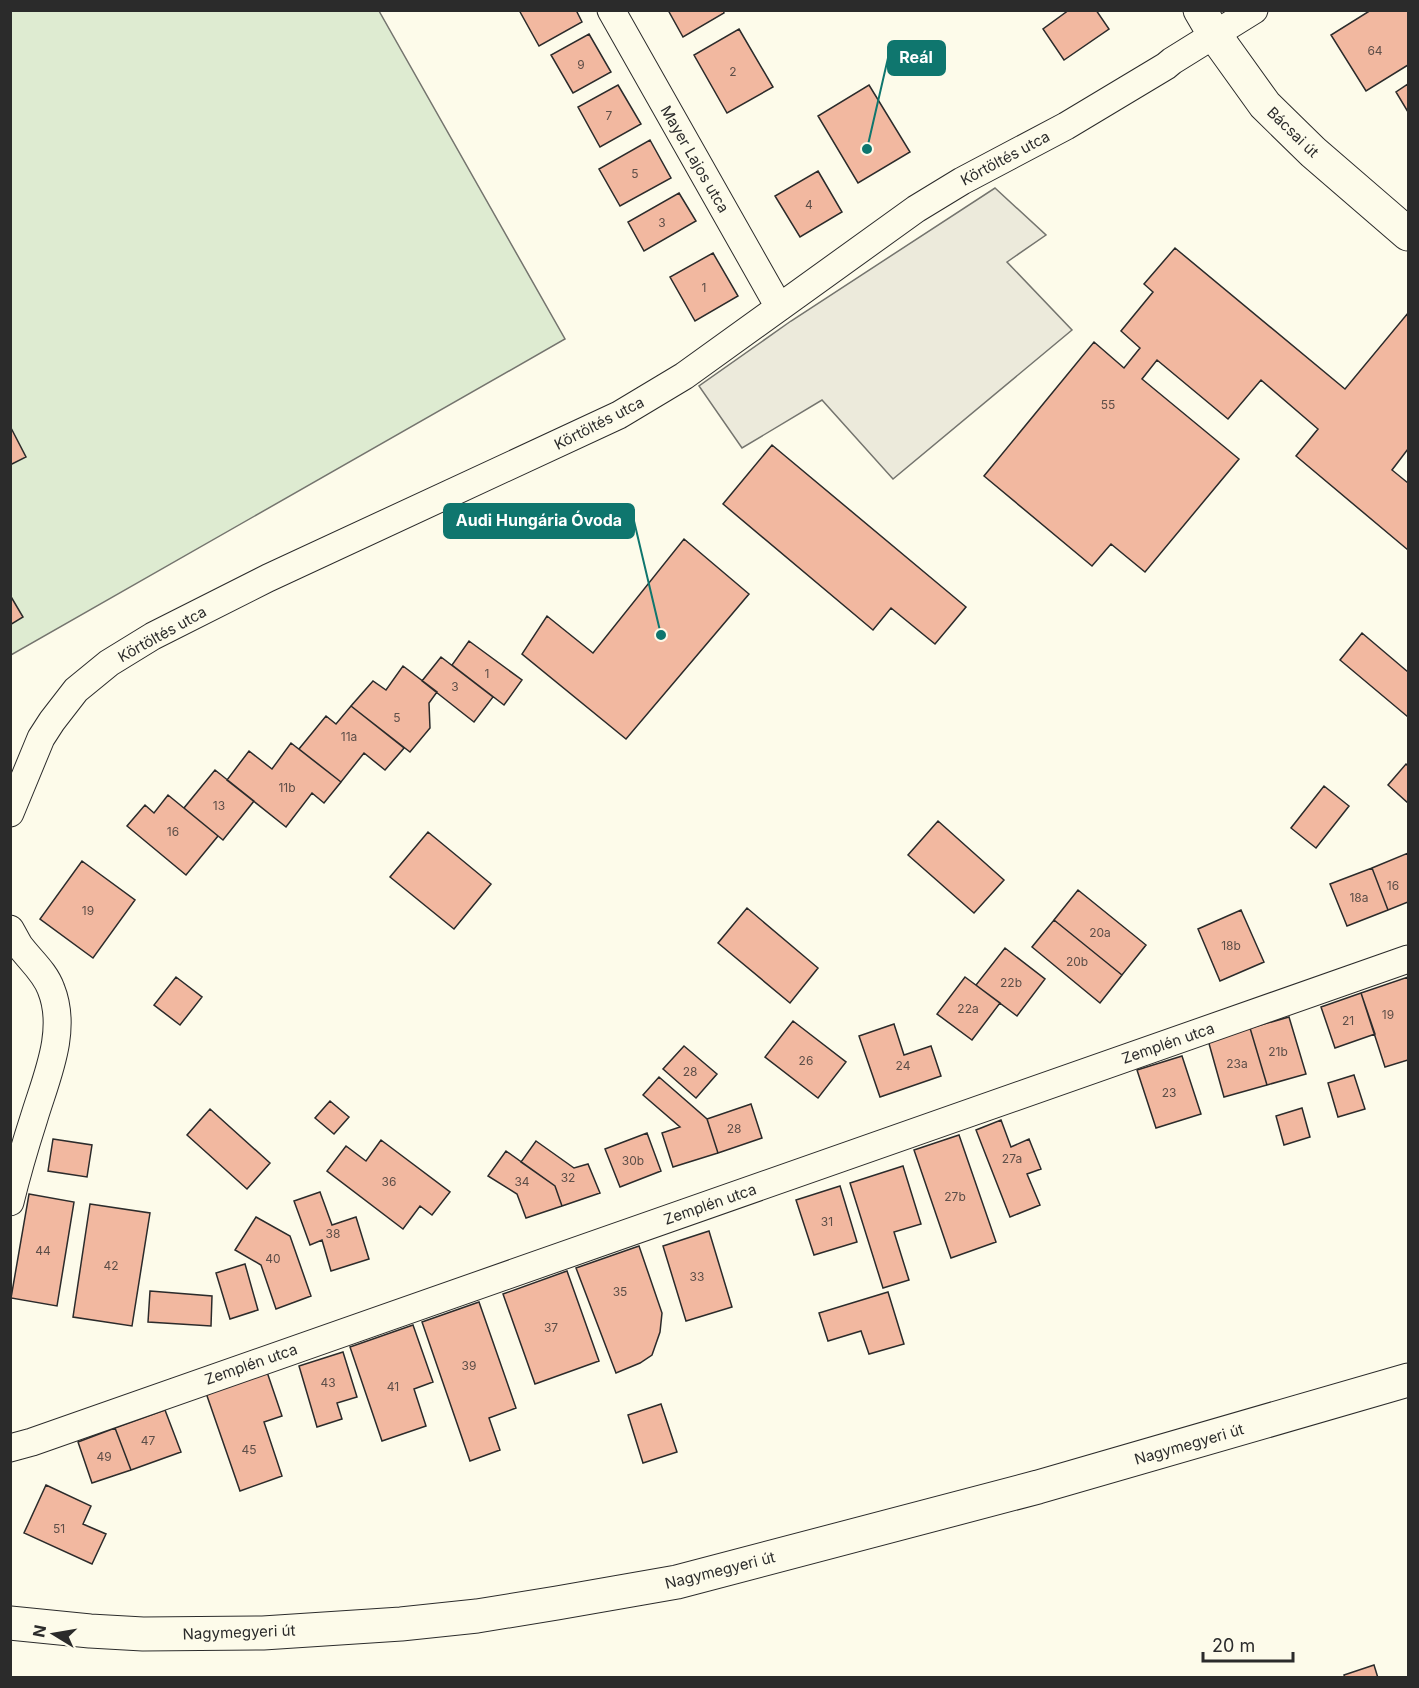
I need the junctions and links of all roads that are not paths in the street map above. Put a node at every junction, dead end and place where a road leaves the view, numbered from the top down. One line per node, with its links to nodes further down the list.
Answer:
1 (611, 10): 5 (street, Mayer Lajos utca)
2 (1254, 10): 3 (street, Körtöltés utca)
3 (1207, 22): 4 (main road, Bácsai út); 5 (street, Körtöltés utca)
4 (1408, 234)
5 (779, 307): 6 (street, Körtöltés utca)
6 (10, 813)
7 (10, 929): 9 (street)
8 (1408, 959): 11 (street, Zemplén utca)
9 (10, 1202)
10 (1408, 1380): 12 (main road, Nagymegyeri út)
11 (10, 1448)
12 (10, 1623)

